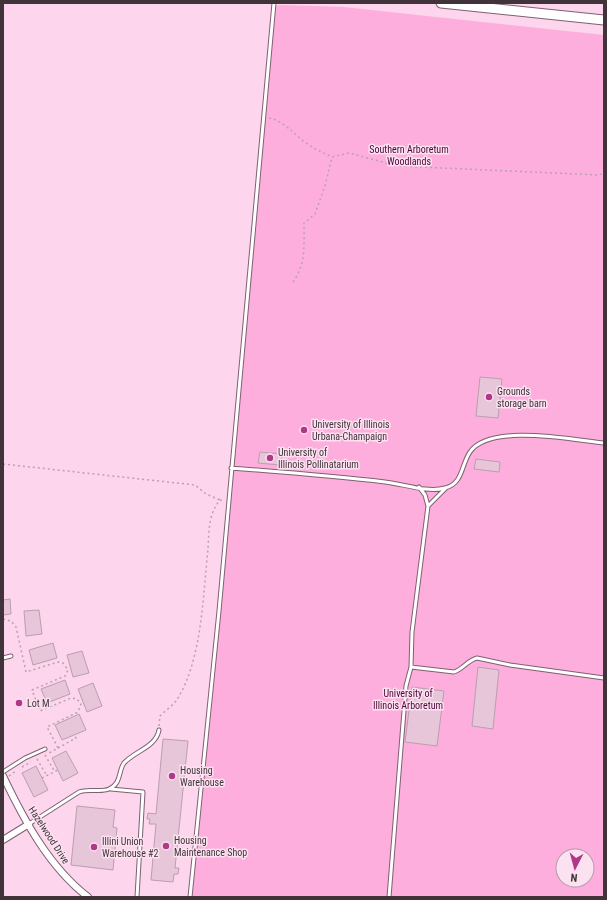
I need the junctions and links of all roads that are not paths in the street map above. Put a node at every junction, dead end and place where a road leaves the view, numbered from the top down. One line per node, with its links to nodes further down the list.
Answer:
1 (274, 3): 5 (lane)
2 (441, 3): 3 (main road)
3 (604, 20)
4 (604, 443): 7 (lane)
5 (231, 468): 6 (lane); 22 (lane)
6 (419, 487): 7 (lane); 8 (lane)
7 (446, 488): 8 (lane)
8 (428, 506): 11 (lane)
9 (11, 656): 10 (lane)
10 (3, 658)
11 (411, 667): 12 (lane); 23 (lane)
12 (604, 678)
13 (159, 730): 17 (lane)
14 (44, 749): 15 (lane)
15 (3, 772)
16 (4, 778): 18 (street, Hazelwood Drive)
17 (110, 789): 18 (lane); 21 (lane)
18 (29, 824): 19 (street); 20 (street, Hazelwood Drive)
19 (3, 840)
20 (88, 897)
21 (137, 897)
22 (190, 897)
23 (389, 897)

